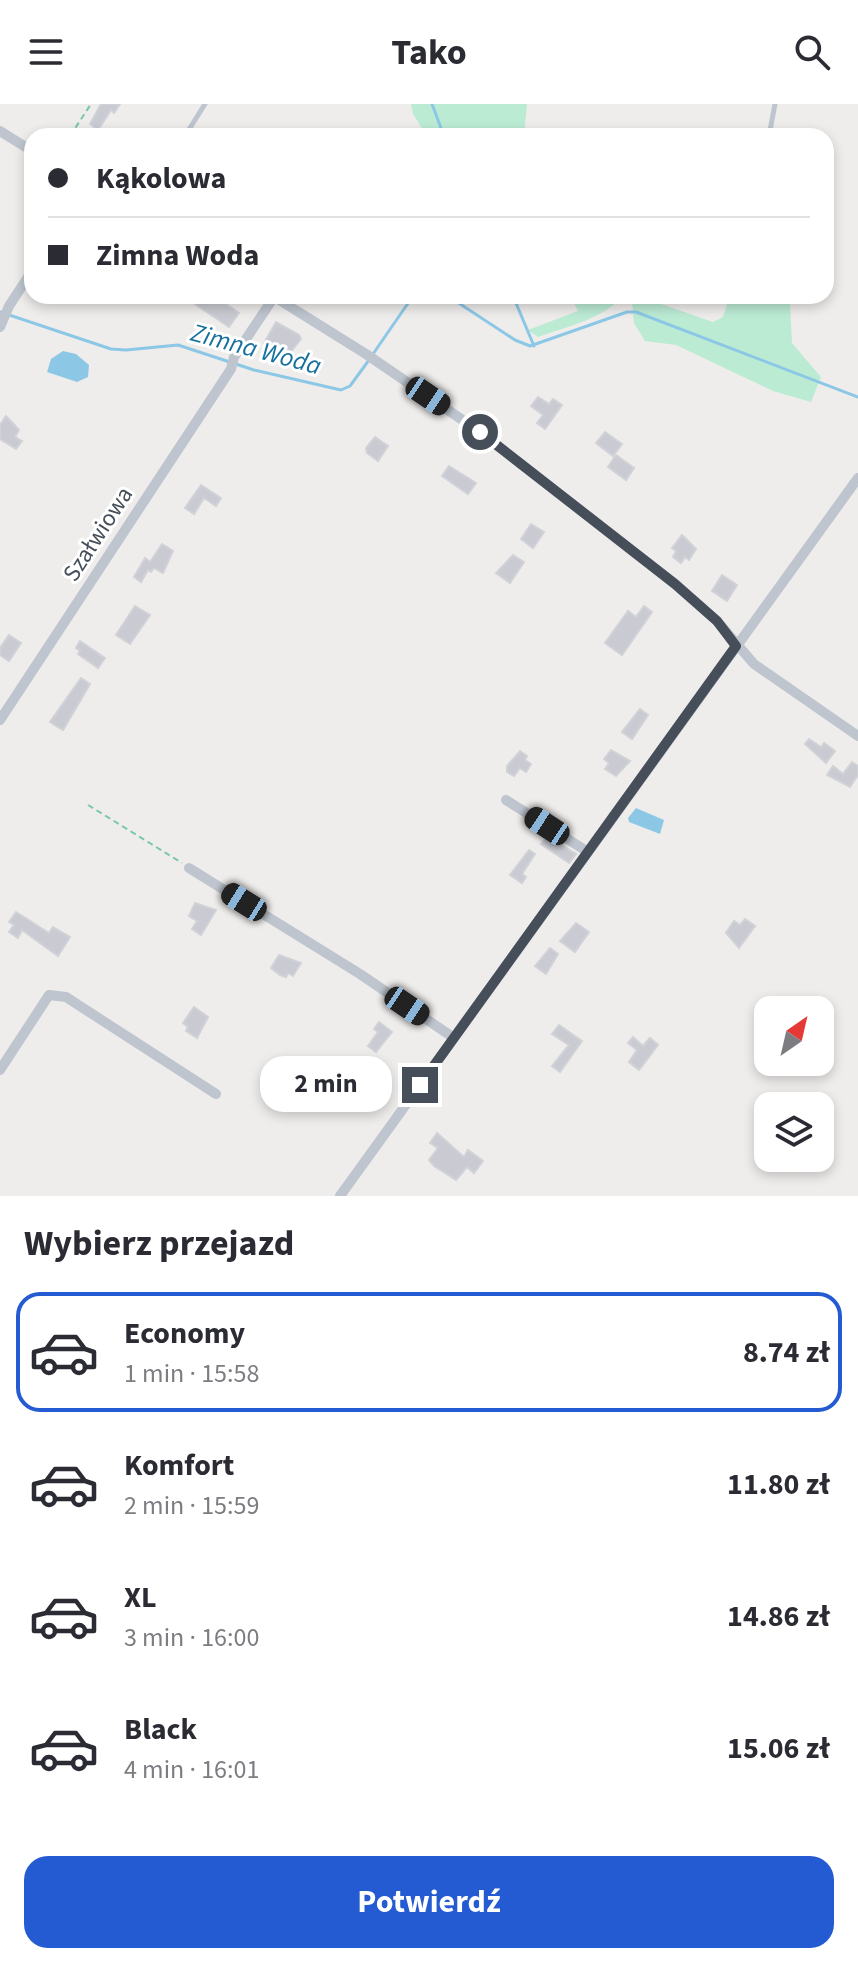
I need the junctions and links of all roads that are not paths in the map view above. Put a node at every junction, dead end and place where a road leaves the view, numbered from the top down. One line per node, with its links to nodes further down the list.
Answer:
1 (205, 104): 3 (lane)
2 (775, 104): 4 (lane)
3 (190, 128)
4 (770, 128)
5 (0, 131): 6 (street)
6 (24, 146)
7 (24, 283): 10 (street)
8 (269, 304): 13 (street, Szałwiowa)
9 (287, 304): 12 (street)
10 (2, 324)
11 (858, 478): 12 (street)
12 (736, 646): 14 (street); 16 (street)
13 (0, 720)
14 (858, 736)
15 (506, 800): 16 (street)
16 (588, 852): 18 (street)
17 (189, 868): 18 (street)
18 (454, 1038): 21 (street)
19 (0, 1070): 20 (street)
20 (216, 1094)
21 (340, 1196)

